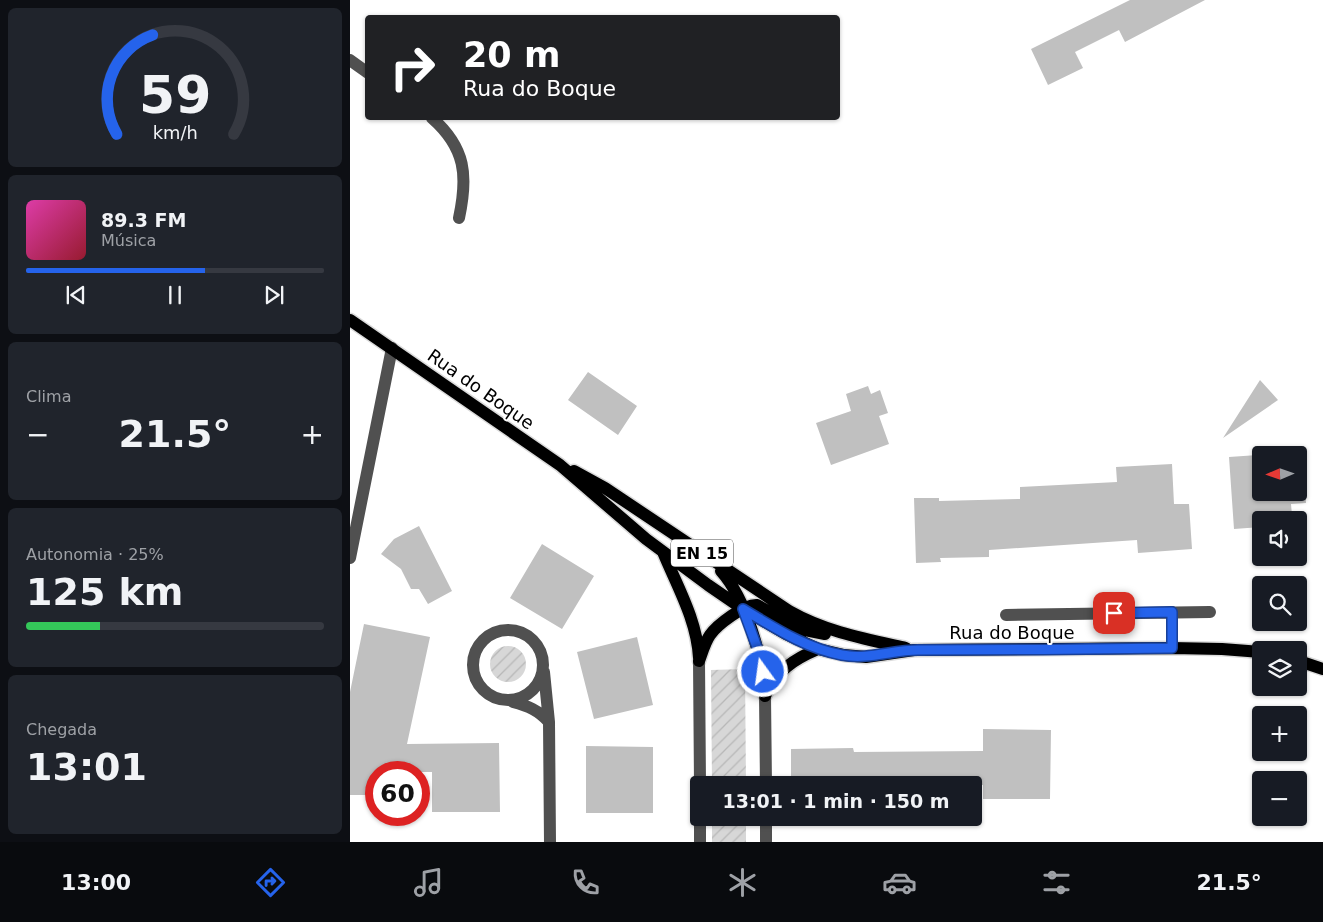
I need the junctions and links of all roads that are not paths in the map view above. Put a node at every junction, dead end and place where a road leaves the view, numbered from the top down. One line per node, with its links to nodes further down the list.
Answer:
1 (350, 60): 2 (street)
2 (365, 70)
3 (434, 120): 4 (street)
4 (459, 218)
5 (350, 320): 6 (main road, EN 15)
6 (387, 345): 7 (main road, Rua do Boque / EN 15); 9 (street)
7 (560, 465): 8 (main road, Rua do Boque / EN 15); 10 (main road, Rua do Boque / EN 15)
8 (663, 552): 11 (main road, Rua do Boque / EN 15); 20 (main road)
9 (350, 558)
10 (710, 558): 11 (main road); 15 (main road, Rua do Boque / EN 15)
11 (743, 609): 15 (main road); 16 (main road, Rua do Boque / EN 15); 20 (main road); 24 (main road)
12 (1172, 612): 13 (street); 14 (street); 17 (street)
13 (1210, 612)
14 (1006, 615)
15 (846, 635): 18 (main road, Rua do Boque / EN 15)
16 (818, 648): 18 (main road, Rua do Boque / EN 15); 24 (main road)
17 (1172, 648): 18 (main road, Rua do Boque / EN 15); 19 (main road, Rua do Boque / EN 15)
18 (914, 650)
19 (1252, 651)
20 (700, 661): 27 (street)
21 (1307, 664): 22 (main road)
22 (1323, 669)
23 (544, 670): 25 (street); 25 (street); 26 (street)
24 (766, 696): 28 (street)
25 (511, 701): 26 (street)
26 (549, 722): 31 (street)
27 (700, 776)
28 (766, 776)
29 (700, 826): 32 (street)
30 (766, 826): 33 (street)
31 (550, 842)
32 (700, 842)
33 (766, 842)

